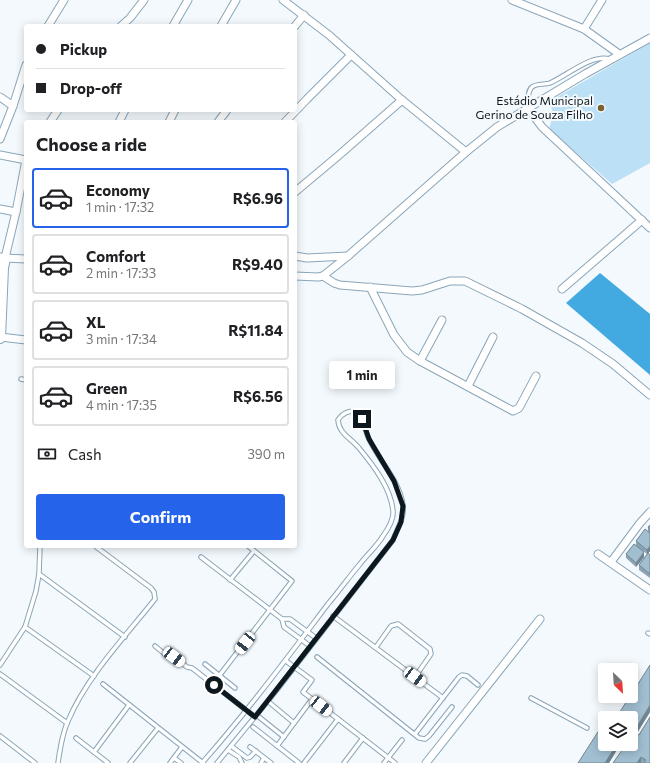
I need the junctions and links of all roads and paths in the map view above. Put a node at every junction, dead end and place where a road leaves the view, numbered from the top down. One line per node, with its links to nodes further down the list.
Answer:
1 (64, 0): 9 (street)
2 (144, 0): 10 (street)
3 (188, 0): 11 (street)
4 (236, 0): 12 (street)
5 (283, 0): 8 (street)
6 (512, 0): 14 (street)
7 (602, 0): 14 (street)
8 (304, 15): 13 (street); 17 (street)
9 (49, 24)
10 (123, 24)
11 (174, 24)
12 (222, 24)
13 (297, 24)
14 (584, 28): 16 (street)
15 (650, 38): 16 (street)
16 (620, 54): 18 (street)
17 (351, 55): 21 (street); 24 (street)
18 (611, 59): 23 (street); 23 (lane)
19 (24, 72): 22 (street)
20 (0, 97): 22 (street)
21 (402, 100): 28 (street); 32 (street)
22 (14, 106): 27 (street)
23 (528, 108): 28 (street); 35 (street)
24 (297, 109)
25 (295, 112): 26 (street)
26 (287, 120)
27 (0, 139)
28 (466, 152): 38 (street)
29 (0, 155): 30 (street)
30 (24, 160)
31 (24, 170): 34 (street)
32 (297, 190)
33 (0, 209): 34 (street)
34 (16, 212): 39 (street)
35 (642, 220): 36 (street); 44 (street)
36 (650, 228)
37 (297, 256): 38 (street)
38 (348, 256): 42 (street)
39 (3, 257): 40 (street); 46 (street)
40 (24, 259)
41 (297, 276): 42 (street)
42 (323, 276): 43 (street)
43 (370, 287): 49 (street); 54 (street)
44 (562, 289)
45 (442, 320): 49 (street)
46 (0, 337): 48 (street)
47 (493, 338): 53 (street)
48 (24, 340)
49 (420, 361): 53 (street)
50 (536, 376): 53 (street)
51 (21, 379): 52 (lane)
52 (24, 380)
53 (468, 386)
54 (650, 395)
55 (650, 512): 62 (street)
56 (40, 548): 63 (lane)
57 (98, 548): 72 (lane)
58 (250, 548): 59 (lane)
59 (254, 551): 64 (lane); 66 (lane)
60 (598, 554): 62 (street)
61 (201, 557): 64 (lane)
62 (611, 562): 65 (street)
63 (39, 574): 70 (lane); 72 (lane)
64 (230, 580): 66 (lane)
65 (650, 589)
66 (270, 611): 68 (lane); 85 (lane)
67 (333, 616): 71 (lane); 73 (lane); 77 (lane)
68 (282, 619): 71 (lane); 74 (lane)
69 (540, 619): 137 (street)
70 (24, 627): 81 (lane); 84 (lane)
71 (308, 632): 73 (lane); 74 (lane)
72 (125, 637): 84 (lane)
73 (316, 638): 76 (lane)
74 (301, 640): 76 (lane); 79 (lane)
75 (155, 646): 96 (lane)
76 (310, 646): 82 (lane)
77 (376, 647): 86 (lane); 86 (lane)
78 (317, 657): 105 (lane)
79 (286, 661): 82 (lane); 96 (lane)
80 (205, 664): 85 (lane)
81 (0, 665)
82 (294, 667): 92 (lane); 97 (lane)
83 (0, 674): 100 (lane)
84 (94, 676): 100 (lane)
85 (219, 676): 89 (lane)
86 (415, 677): 90 (lane)
87 (103, 684): 94 (lane)
88 (478, 685): 90 (lane)
89 (235, 688)
90 (443, 698): 105 (lane)
91 (532, 698): 104 (lane)
92 (312, 699): 99 (lane); 101 (lane)
93 (270, 703): 101 (lane)
94 (129, 705): 103 (lane); 117 (lane)
95 (452, 707): 105 (lane)
96 (246, 710): 97 (lane); 127 (lane)
97 (255, 717): 111 (lane)
98 (259, 717): 107 (lane)
99 (338, 719): 109 (lane); 133 (lane)
100 (67, 723): 122 (lane)
101 (294, 723): 107 (lane)
102 (253, 727): 113 (lane)
103 (158, 728): 114 (lane); 124 (lane)
104 (586, 728)
105 (415, 734)
106 (0, 736): 121 (lane)
107 (284, 737): 113 (lane)
108 (76, 738): 117 (lane)
109 (363, 738): 120 (lane); 134 (lane)
110 (402, 740): 120 (lane)
111 (231, 746): 115 (lane); 116 (lane)
112 (250, 746): 116 (lane)
113 (277, 746): 132 (lane)
114 (182, 747): 118 (lane); 127 (lane)
115 (228, 750): 128 (lane); 129 (lane)
116 (256, 751): 119 (lane)
117 (94, 752): 123 (lane)
118 (174, 758): 125 (lane); 126 (lane)
119 (264, 758): 130 (lane); 131 (lane)
120 (388, 758): 135 (lane); 136 (lane)
121 (35, 763)
122 (58, 763)
123 (108, 763)
124 (130, 763)
125 (170, 763)
126 (182, 763)
127 (203, 763)
128 (217, 763)
129 (242, 763)
130 (261, 763)
131 (271, 763)
132 (299, 763)
133 (304, 763)
134 (344, 763)
135 (384, 763)
136 (395, 763)
137 (426, 763)

